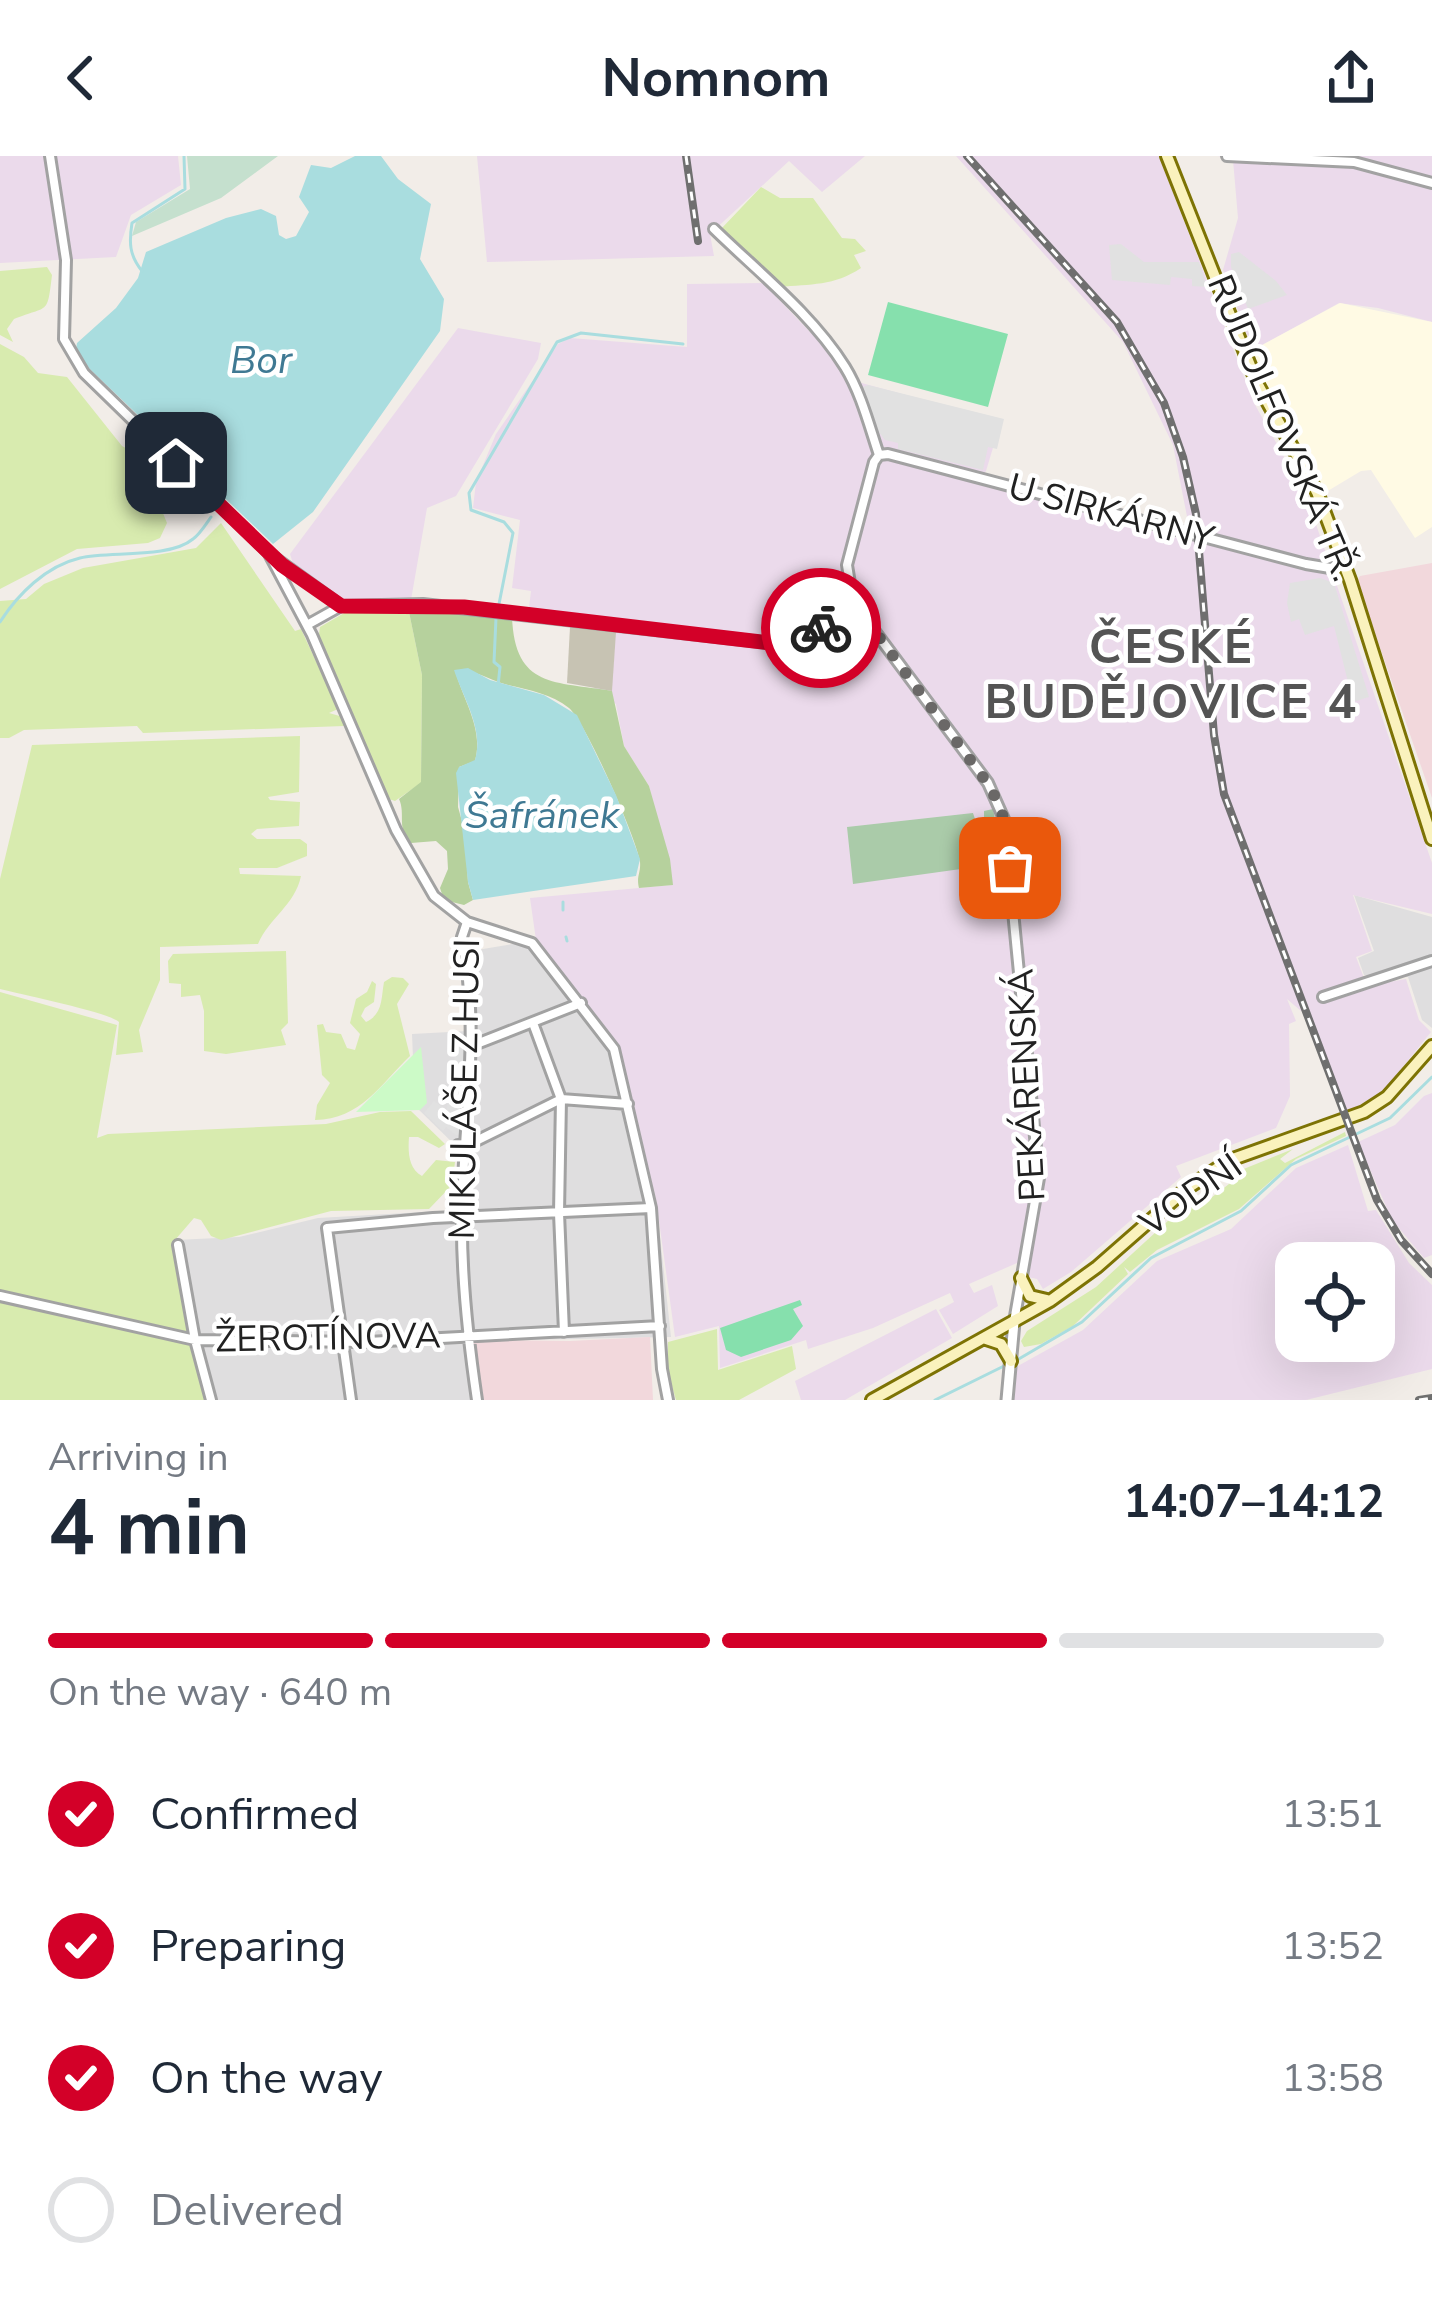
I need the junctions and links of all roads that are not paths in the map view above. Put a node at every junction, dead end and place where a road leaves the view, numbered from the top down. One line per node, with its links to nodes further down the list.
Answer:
1 (50, 156): 7 (street)
2 (1227, 156): 4 (street)
3 (1170, 157): 8 (main road, RUDOLFOVSKÁ TŘ.)
4 (1432, 183)
5 (714, 230): 6 (street)
6 (879, 455): 8 (street, U SIRKÁRNY); 9 (street)
7 (268, 552): 10 (street); 11 (street)
8 (1344, 564): 12 (main road, RUDOLFOVSKÁ TŘ.)
9 (853, 602): 10 (street); 27 (street, PEKÁRENSKÁ)
10 (341, 606): 11 (street)
11 (307, 626): 13 (street)
12 (1432, 839)
13 (467, 922): 16 (street); 18 (street, MIKULÁŠE Z HUSI)
14 (1432, 961): 15 (street)
15 (1323, 997)
16 (580, 1004): 17 (street); 21 (street)
17 (533, 1024): 18 (street); 20 (street)
18 (474, 1046): 22 (street, MIKULÁŠE Z HUSI)
19 (1432, 1046): 29 (main road, VODNÍ)
20 (561, 1099): 21 (street); 22 (street); 24 (street)
21 (628, 1104): 23 (street)
22 (463, 1145): 25 (street, MIKULÁŠE Z HUSI)
23 (651, 1208): 24 (street); 31 (street)
24 (559, 1213): 25 (street); 32 (street)
25 (462, 1217): 33 (street, MIKULÁŠE Z HUSI); 36 (street)
26 (178, 1245): 35 (street)
27 (1021, 1278): 29 (main road); 30 (street, PEKÁRENSKÁ)
28 (0, 1296): 35 (street, ŽEROTÍNOVA)
29 (1050, 1301): 30 (main road, VODNÍ)
30 (1014, 1322): 34 (main road, VODNÍ); 37 (street, PEKÁRENSKÁ)
31 (660, 1326): 32 (street, ŽEROTÍNOVA); 41 (street)
32 (565, 1331): 33 (street, ŽEROTÍNOVA)
33 (467, 1336): 36 (street, ŽEROTÍNOVA); 40 (street, MIKULÁŠE Z HUSI)
34 (986, 1339): 37 (main road); 42 (main road, VODNÍ)
35 (195, 1340): 36 (street, ŽEROTÍNOVA); 38 (street)
36 (341, 1341): 39 (street)
37 (1010, 1359): 43 (street, PEKÁRENSKÁ)
38 (212, 1400)
39 (351, 1400)
40 (477, 1400)
41 (668, 1400)
42 (872, 1400)
43 (1007, 1400)

